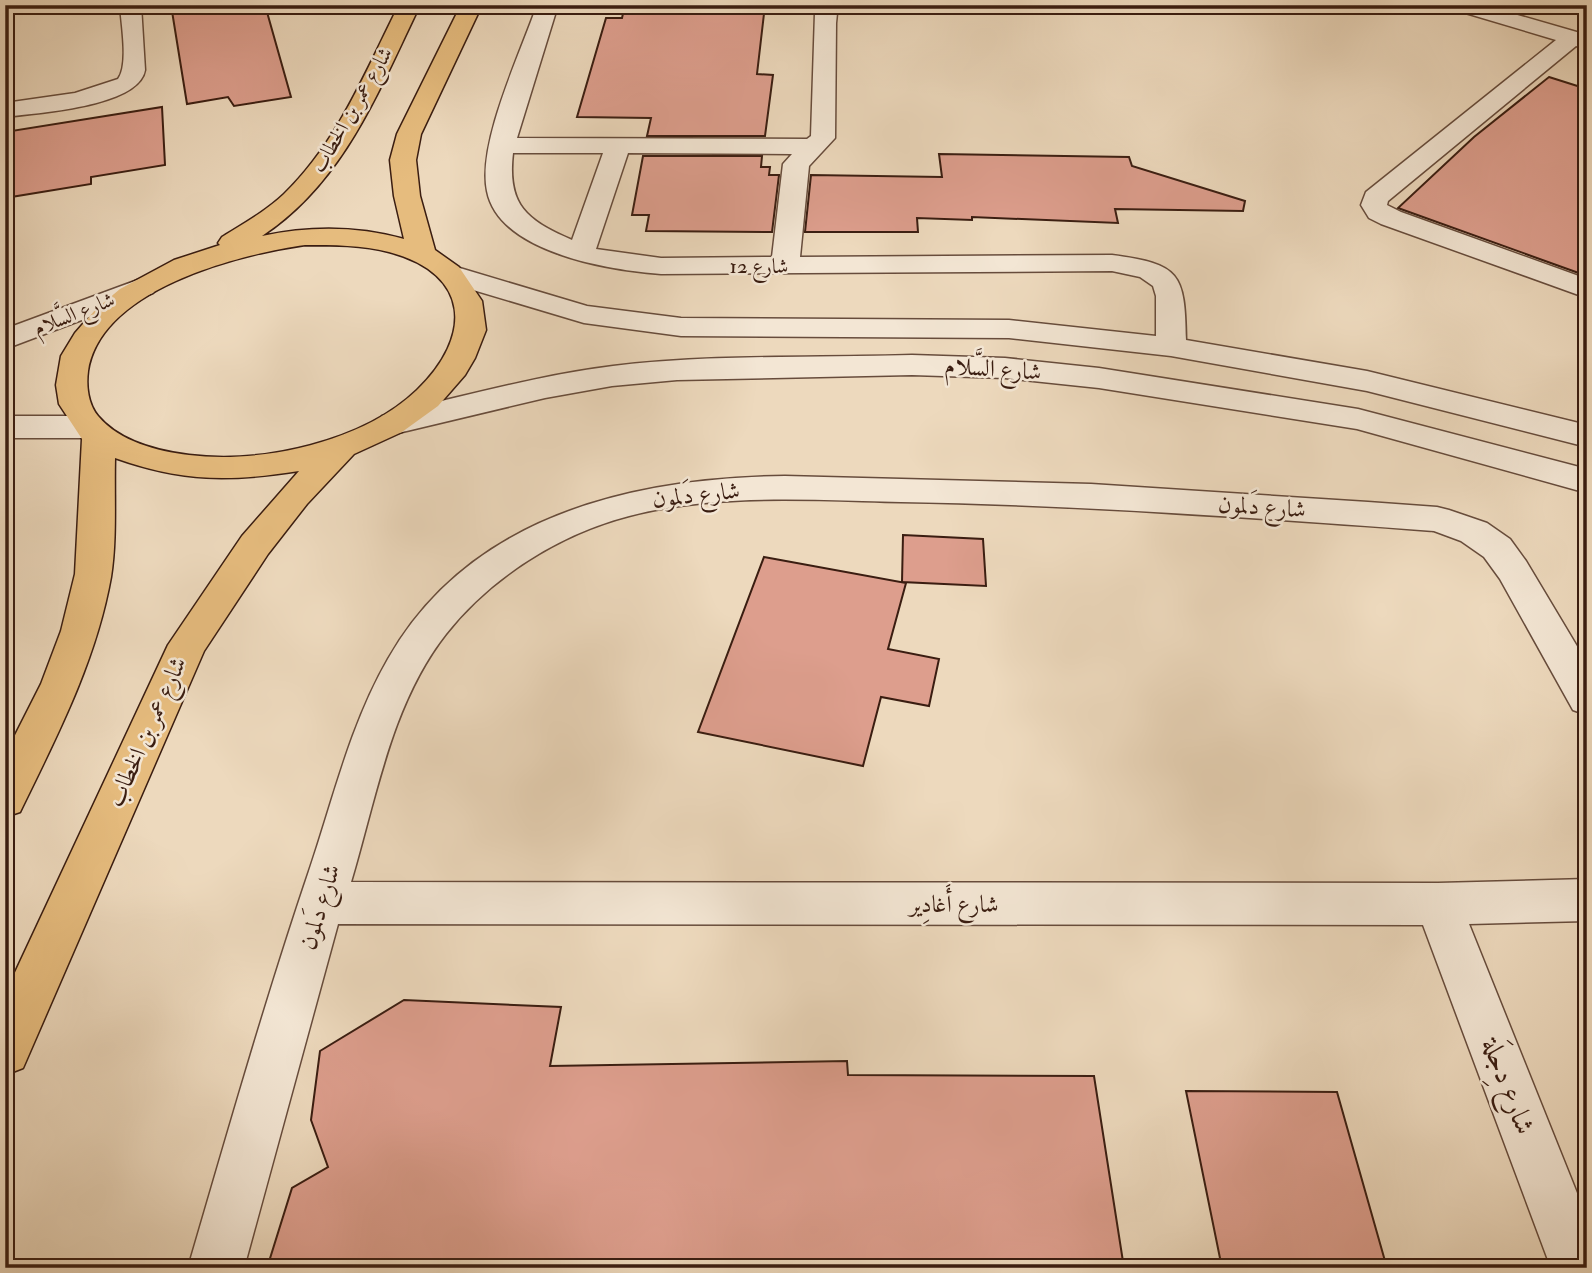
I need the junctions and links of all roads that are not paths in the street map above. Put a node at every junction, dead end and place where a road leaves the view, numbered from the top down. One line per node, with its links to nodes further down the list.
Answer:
1 (130, 5): 8 (street)
2 (410, 5): 13 (main road, شارع عمر بن الخطاب)
3 (472, 5): 14 (main road)
4 (548, 5): 9 (street, شارع 12)
5 (832, 5): 11 (street)
6 (1459, 5): 7 (street)
7 (1579, 40): 18 (street)
8 (5, 110)
9 (502, 145): 10 (street); 12 (street, شارع 12)
10 (618, 145): 11 (street); 12 (street)
11 (815, 147): 15 (street)
12 (581, 253): 15 (street, شارع 12)
13 (214, 254): 14 (main road); 17 (main road)
14 (422, 254): 16 (main road)
15 (785, 266): 20 (street, شارع 12)
16 (453, 275): 20 (street, شارع السَّلام); 21 (main road)
17 (143, 286): 19 (street, شارع السَّلام); 23 (main road)
18 (1587, 289)
19 (5, 340)
20 (1171, 347): 24 (street, شارع السَّلام)
21 (394, 423): 25 (main road); 26 (street, شارع السَّلام)
22 (5, 427): 23 (street)
23 (93, 432): 25 (main road); 28 (main road)
24 (1587, 436)
25 (343, 446): 32 (main road, شارع عمر بن الخطاب)
26 (1587, 481)
27 (1587, 699): 30 (street, شارع دَلمون)
28 (8, 788)
29 (1587, 900): 31 (street, شارع أَغادِير)
30 (320, 903): 31 (street, شارع أَغادِير); 33 (street, شارع دَلمون)
31 (1438, 904): 34 (street, شارع دِجلَة)
32 (5, 1050)
33 (216, 1268)
34 (1578, 1268)

